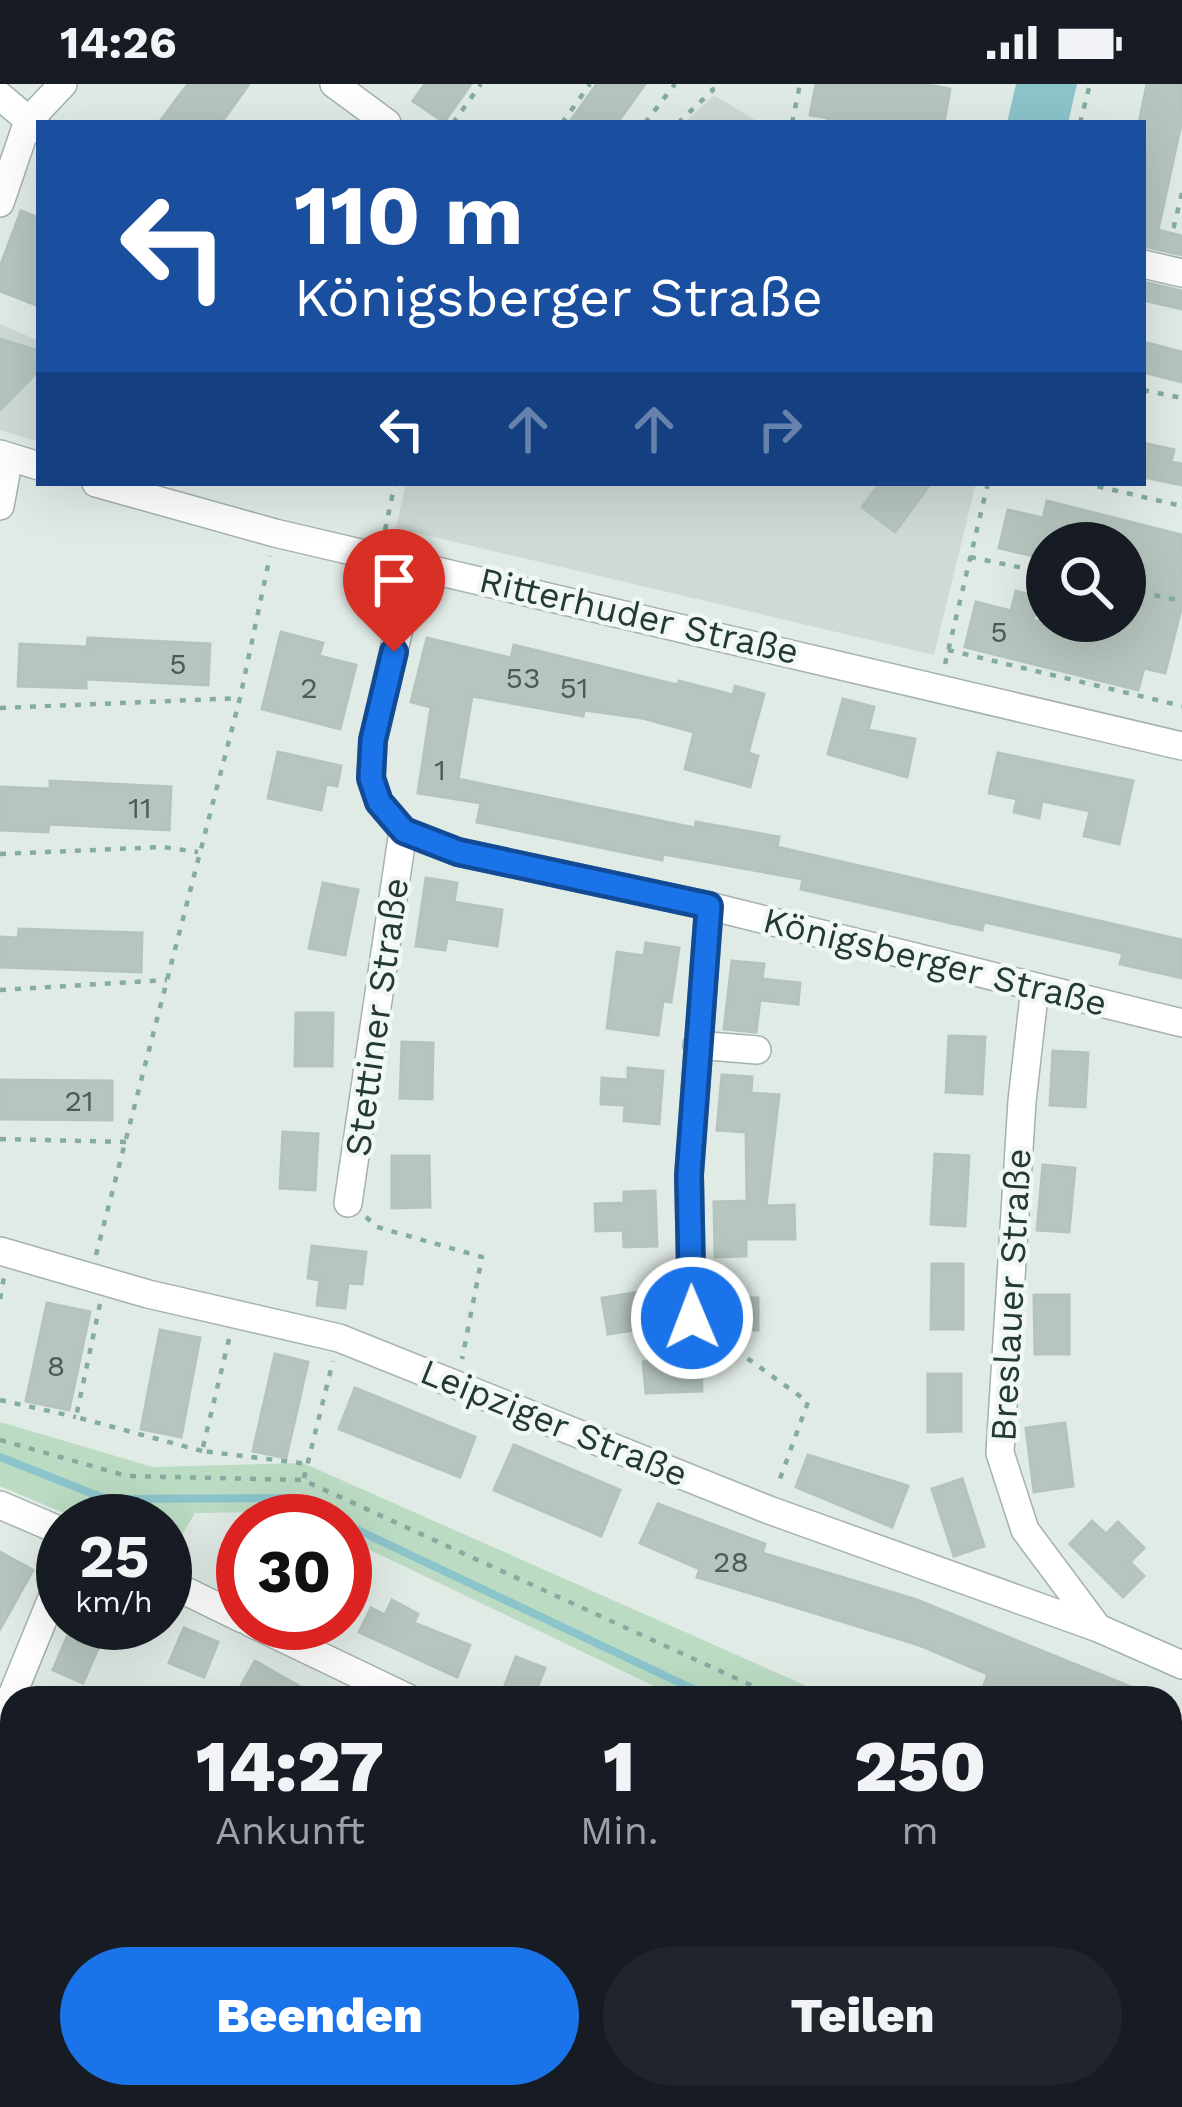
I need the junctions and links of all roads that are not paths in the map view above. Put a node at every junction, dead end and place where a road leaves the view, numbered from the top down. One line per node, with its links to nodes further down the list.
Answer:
1 (63, 84): 4 (street)
2 (334, 84): 5 (street)
3 (0, 96): 6 (street)
4 (38, 120)
5 (383, 120)
6 (34, 125): 7 (street)
7 (0, 203)
8 (1146, 265): 9 (street)
9 (1182, 273)
10 (4, 456): 11 (street); 13 (street)
11 (36, 465)
12 (137, 488): 14 (street, Ritterhuder Straße)
13 (0, 506)
14 (414, 564): 15 (street, Ritterhuder Straße); 16 (street)
15 (1182, 746)
16 (404, 831): 17 (street, Königsberger Straße); 22 (street, Stettiner Straße)
17 (709, 906): 18 (street, Königsberger Straße); 20 (street)
18 (1035, 987): 19 (street, Königsberger Straße); 27 (street, Breslauer Straße)
19 (1182, 1023)
20 (698, 1045): 21 (street); 24 (street)
21 (758, 1051)
22 (348, 1203)
23 (0, 1251): 27 (street, Leipziger Straße)
24 (692, 1318)
25 (0, 1505): 26 (street)
26 (36, 1520)
27 (1097, 1628): 30 (street)
28 (36, 1637): 31 (street)
29 (308, 1650): 32 (street)
30 (1182, 1665)
31 (16, 1686)
32 (383, 1686)

